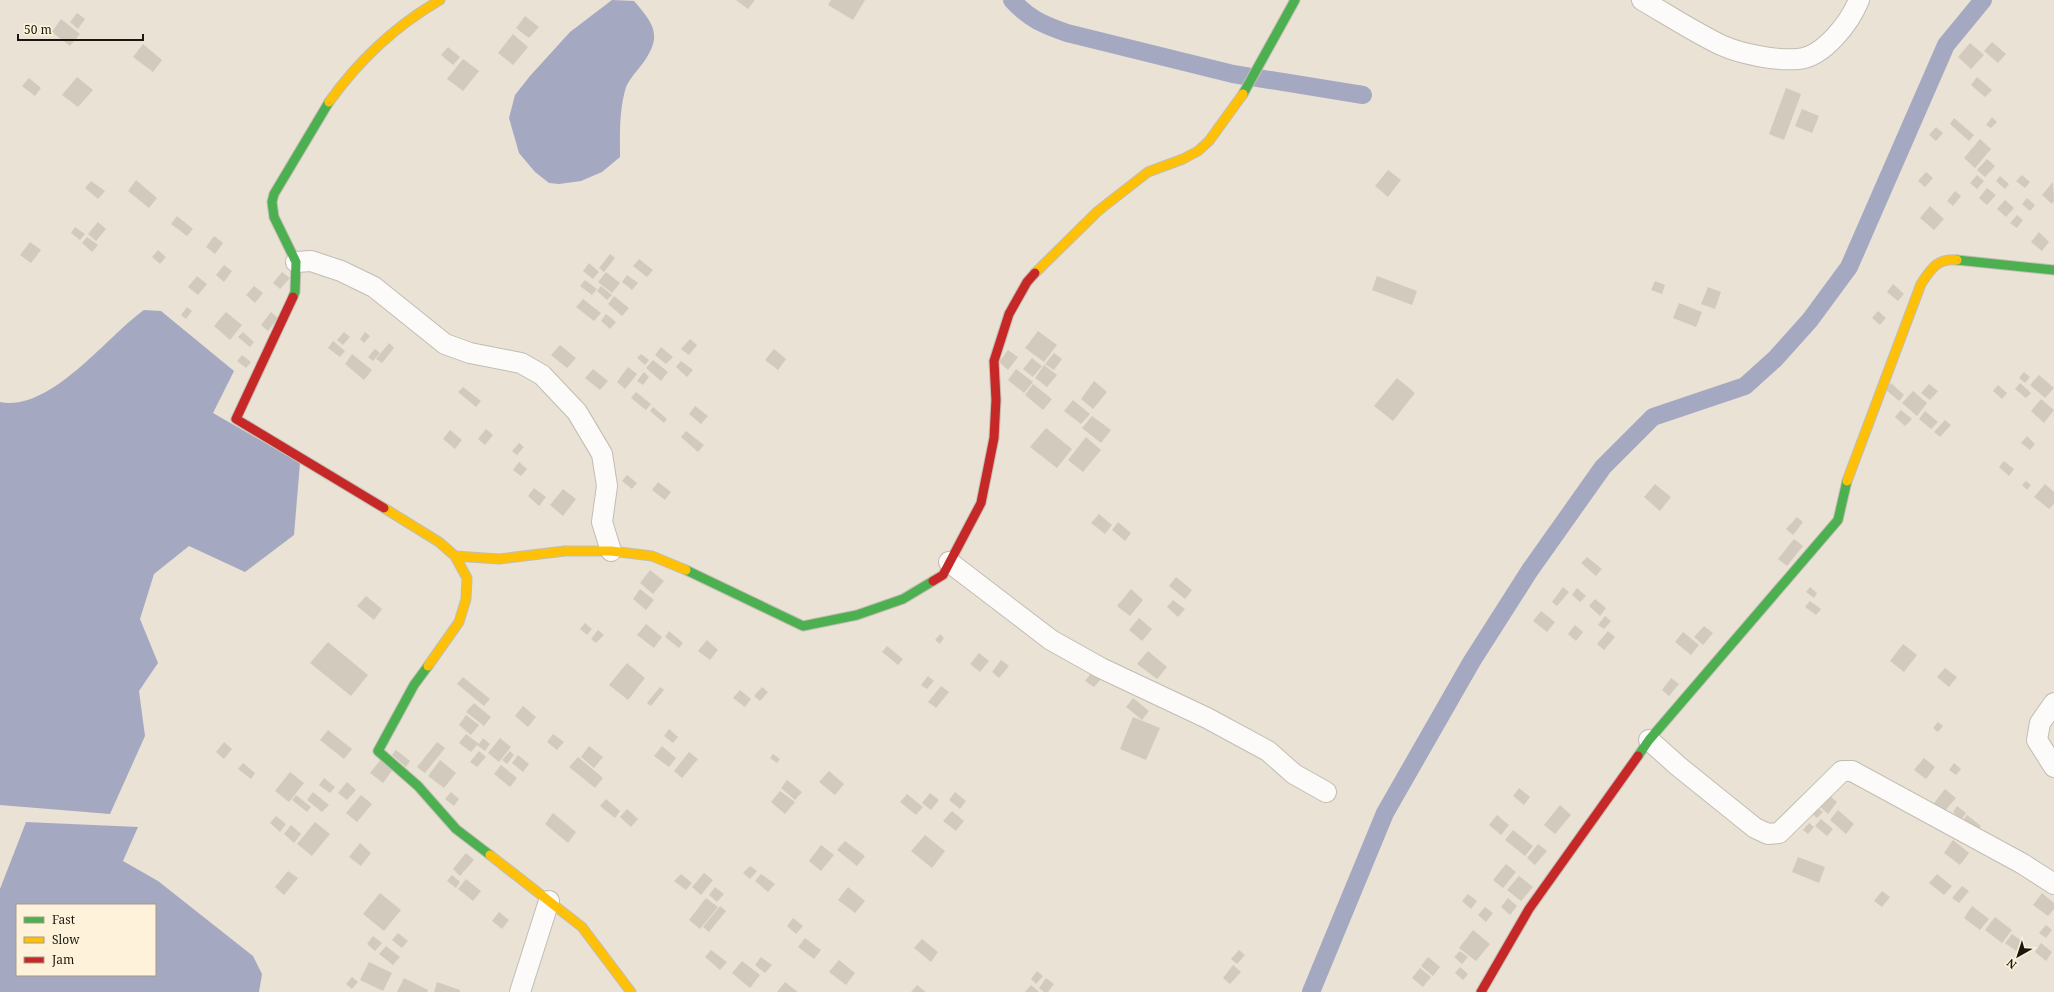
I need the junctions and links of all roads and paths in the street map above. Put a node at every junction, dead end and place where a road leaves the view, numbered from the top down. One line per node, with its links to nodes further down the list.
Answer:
1 (440, 0): 5 (street)
2 (1295, 0): 9 (street)
3 (1642, 0): 4 (street)
4 (1859, 0)
5 (296, 262): 7 (street); 8 (street)
6 (2054, 270): 11 (street)
7 (611, 551): 8 (street); 9 (street)
8 (456, 556): 15 (street)
9 (949, 562): 13 (street)
10 (2054, 703): 12 (street)
11 (1649, 740): 14 (street); 18 (street)
12 (2054, 767)
13 (1326, 792)
14 (2054, 884)
15 (549, 901): 16 (street); 17 (street)
16 (520, 992)
17 (631, 992)
18 (1481, 992)

